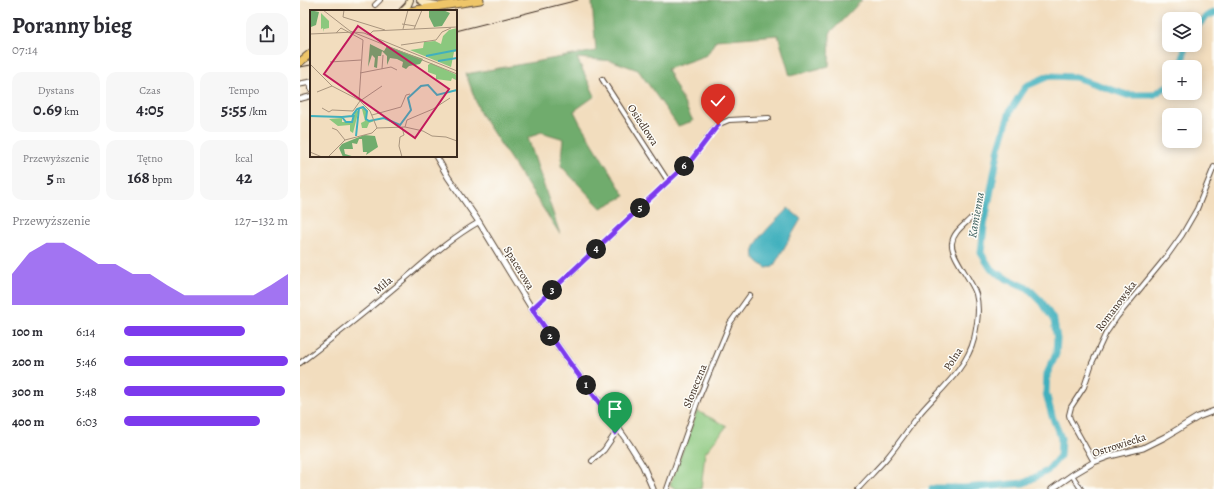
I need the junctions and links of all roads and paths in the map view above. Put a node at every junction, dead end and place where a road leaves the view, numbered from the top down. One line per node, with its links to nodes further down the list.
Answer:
1 (380, 0): 5 (street)
2 (411, 0): 7 (main road); 8 (main road)
3 (419, 0): 6 (main road); 8 (main road)
4 (480, 0): 6 (main road); 9 (main road)
5 (375, 5)
6 (447, 5): 8 (main road)
7 (403, 10)
8 (415, 10)
9 (435, 10)
10 (310, 55): 11 (main road)
11 (300, 63)
12 (602, 79): 20 (street, Osiedlowa)
13 (310, 82): 14 (street)
14 (300, 84)
15 (310, 96): 16 (street)
16 (300, 99)
17 (769, 118): 20 (street)
18 (437, 157): 22 (street, Spacerowa)
19 (1214, 167): 29 (street, Romanowska)
20 (668, 181): 24 (street)
21 (970, 219): 33 (street, Polna)
22 (479, 222): 24 (street, Spacerowa); 25 (street, Miła)
23 (750, 295): 32 (street, Słoneczna)
24 (532, 309): 27 (street, Spacerowa)
25 (300, 363)
26 (1214, 411): 29 (street, Ostrowiecka)
27 (618, 428): 28 (street); 31 (street, Spacerowa)
28 (592, 461)
29 (1094, 462): 30 (street, Ostrowiecka)
30 (1072, 475): 34 (street, Ostrowiecka); 35 (street)
31 (653, 489)
32 (666, 489)
33 (858, 489)
34 (1052, 489)
35 (1082, 489)

